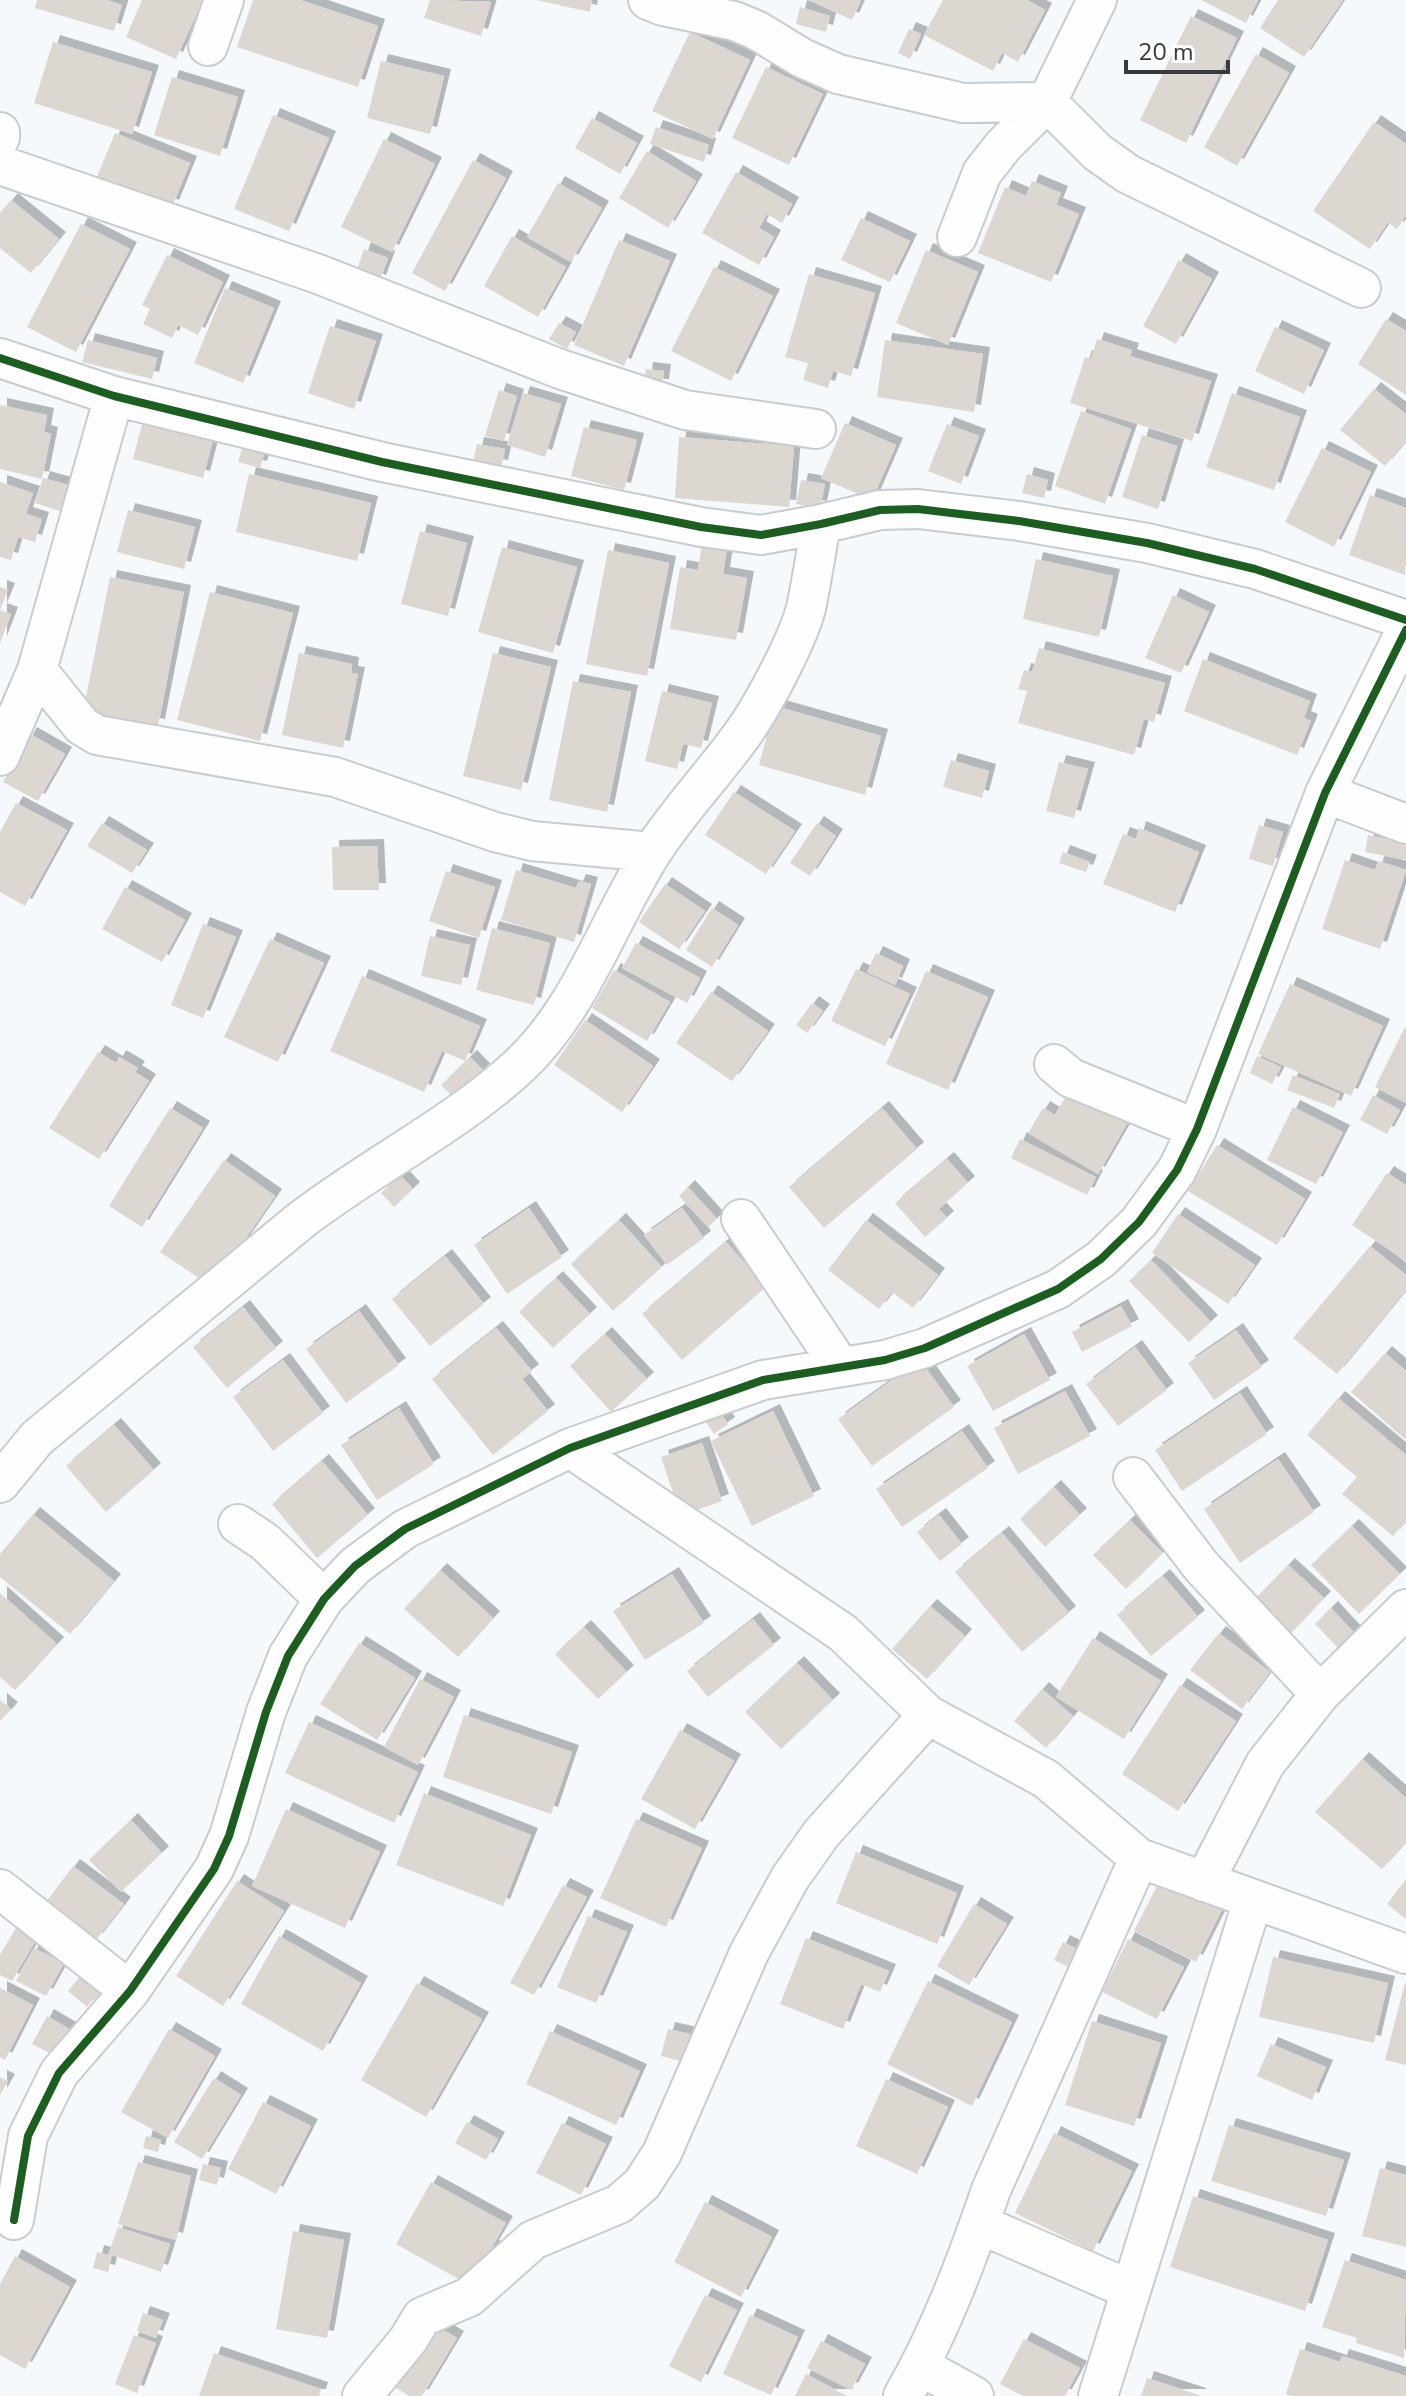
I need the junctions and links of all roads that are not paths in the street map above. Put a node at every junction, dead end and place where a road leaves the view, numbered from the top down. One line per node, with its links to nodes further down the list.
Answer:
1 (224, 0): 4 (street)
2 (648, 0): 5 (street)
3 (1097, 0): 5 (street)
4 (208, 46)
5 (1047, 102): 9 (street); 10 (street)
6 (0, 132): 7 (street)
7 (0, 138)
8 (0, 165): 13 (street)
9 (957, 237)
10 (1361, 288)
11 (0, 358): 12 (street)
12 (114, 396): 14 (street); 17 (street)
13 (816, 429)
14 (821, 524): 15 (street); 21 (street)
15 (1406, 620)
16 (1406, 630): 19 (street)
17 (37, 670): 18 (street); 21 (street)
18 (0, 756)
19 (1325, 793): 20 (street); 23 (street)
20 (1406, 824)
21 (652, 852): 28 (street)
22 (1054, 1064): 23 (street)
23 (1197, 1129): 25 (street)
24 (741, 1219): 25 (street)
25 (840, 1366): 26 (street)
26 (570, 1448): 30 (street); 33 (street)
27 (1133, 1477): 32 (street)
28 (0, 1483)
29 (238, 1524): 30 (street)
30 (324, 1599): 39 (street)
31 (1406, 1609): 32 (street)
32 (1320, 1694): 35 (street)
33 (928, 1715): 34 (street); 44 (street)
34 (1139, 1858): 35 (street); 41 (street)
35 (1204, 1882): 37 (street)
36 (0, 1889): 39 (street)
37 (1253, 1900): 38 (street); 42 (street)
38 (1406, 1954)
39 (130, 1991): 40 (street)
40 (14, 2220)
41 (979, 2224): 42 (street); 43 (street)
42 (1131, 2290): 46 (street)
43 (912, 2381): 45 (street)
44 (362, 2396)
45 (974, 2396)
46 (1098, 2396)

